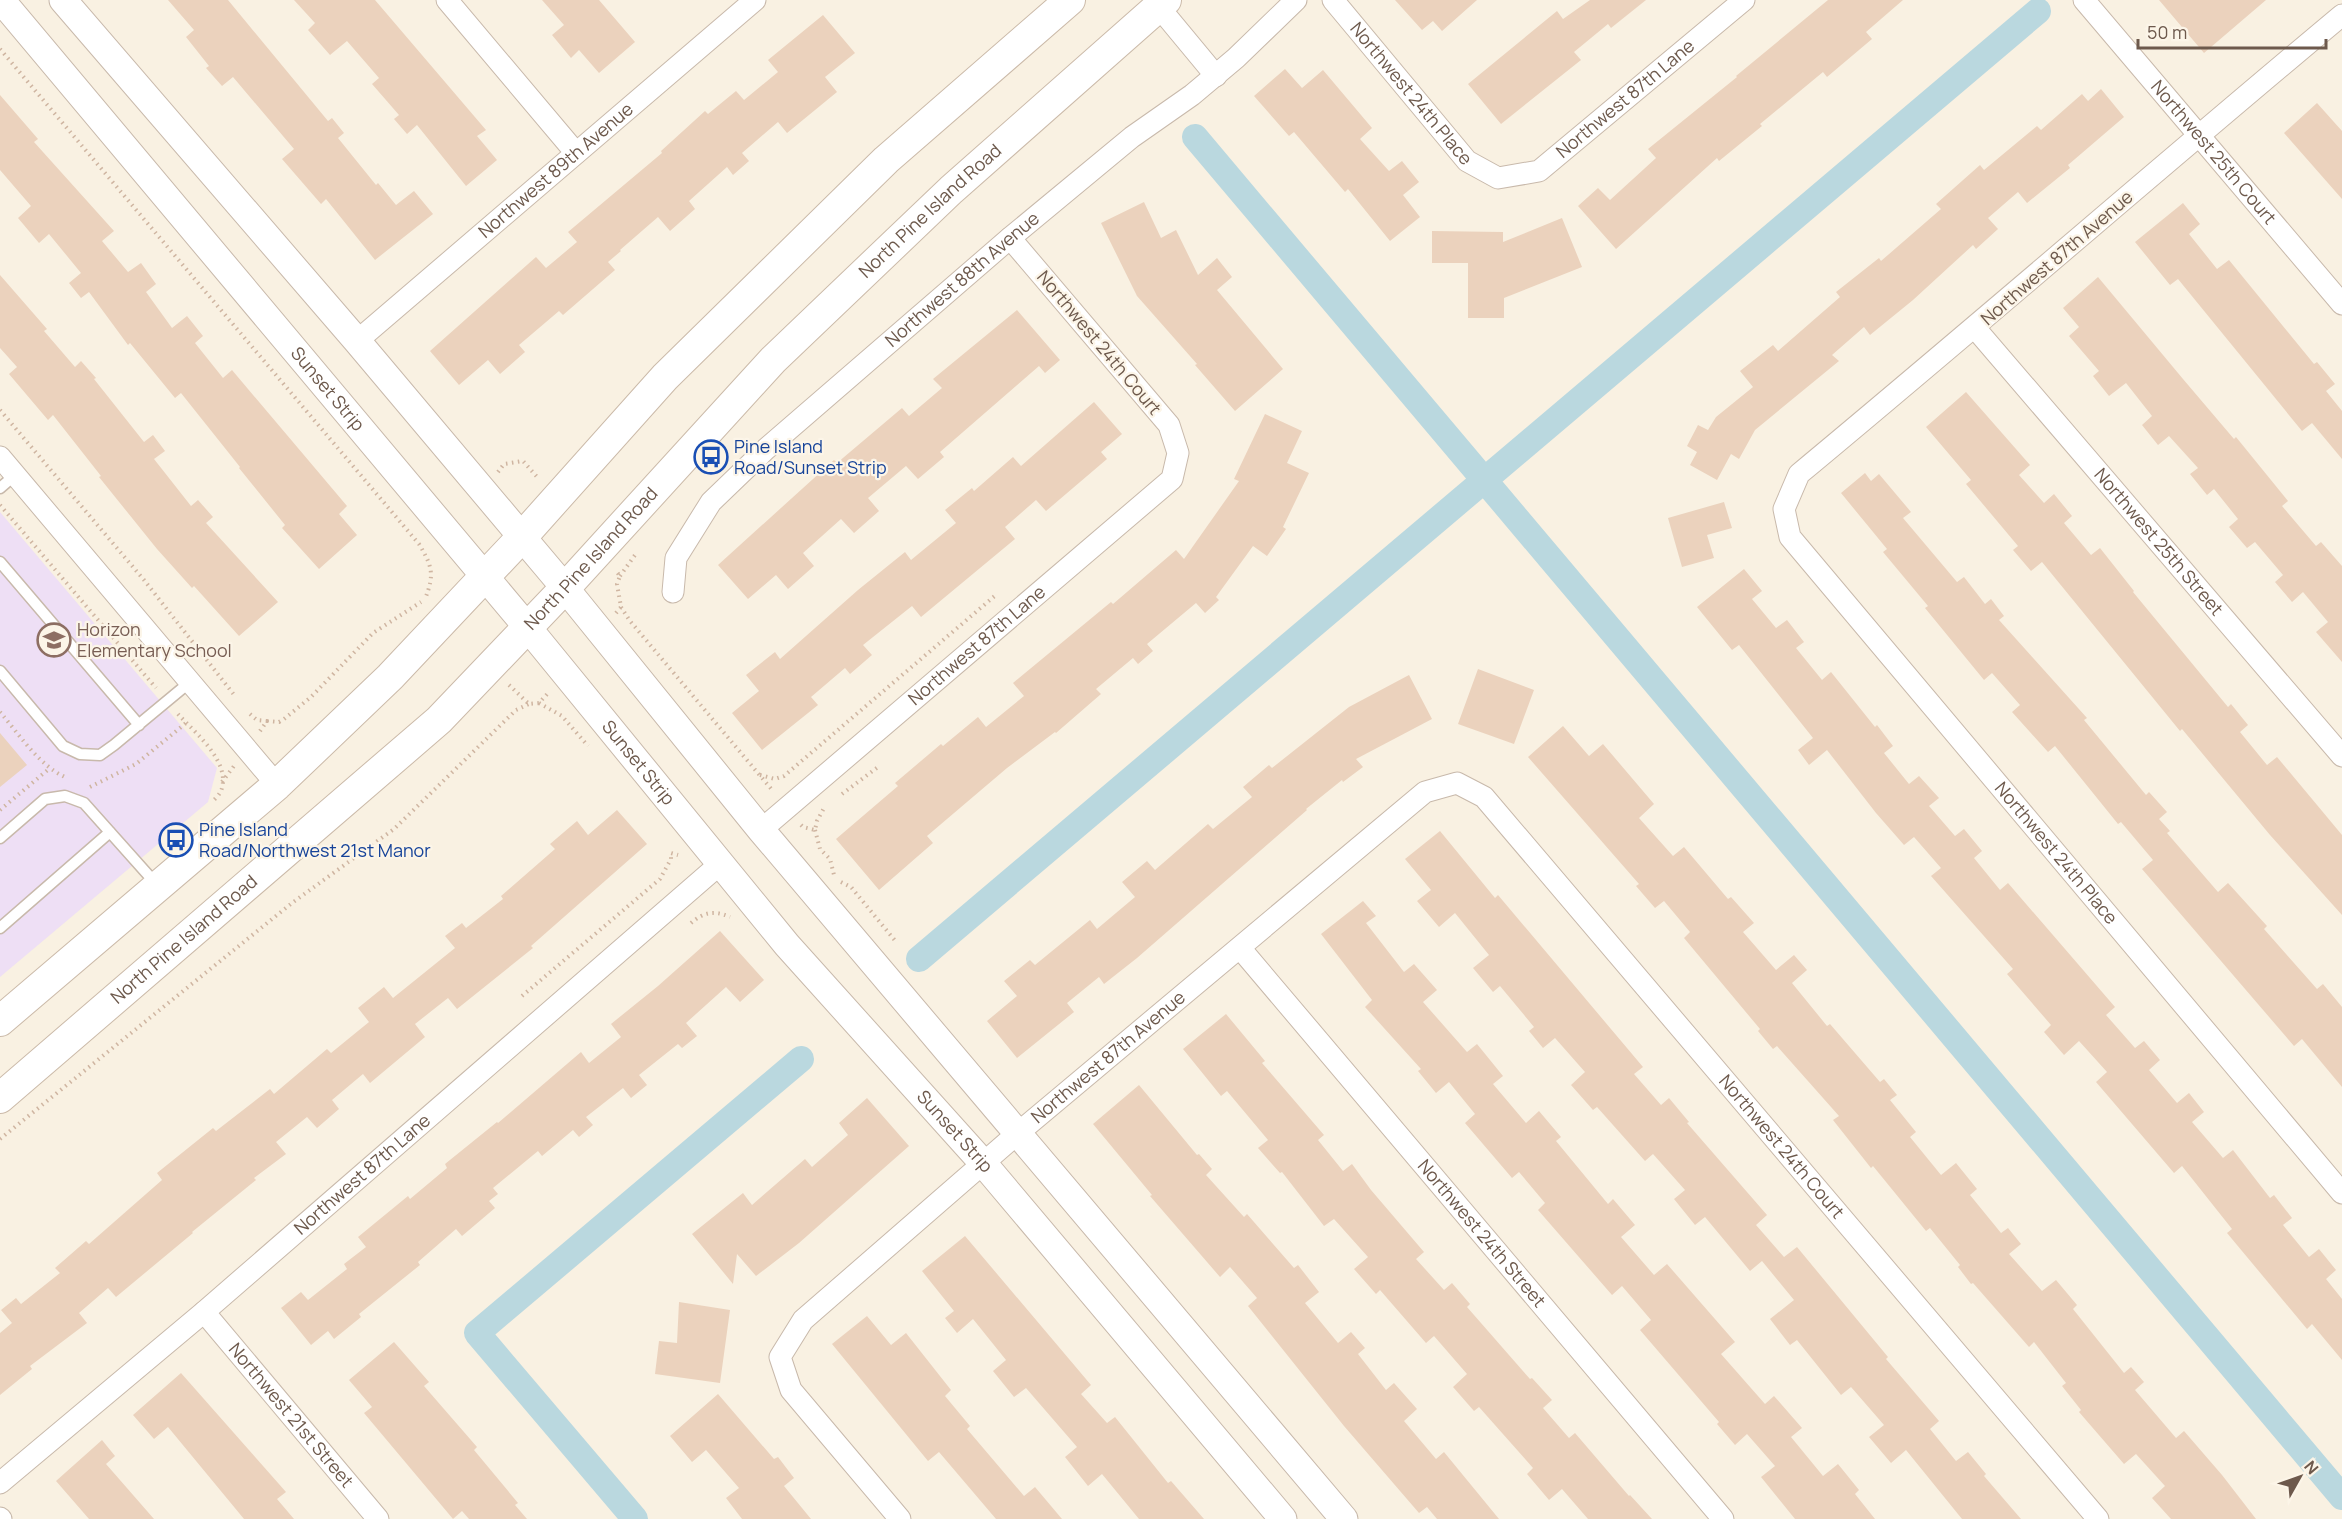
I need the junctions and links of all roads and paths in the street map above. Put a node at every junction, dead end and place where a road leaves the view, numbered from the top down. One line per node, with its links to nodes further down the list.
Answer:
1 (1, 0): 30 (street, Sunset Strip)
2 (63, 0): 20 (street)
3 (447, 0): 15 (street)
4 (755, 0): 15 (street, Northwest 89th Avenue)
5 (1070, 0): 27 (main road)
6 (1296, 0): 13 (street, Northwest 88th Avenue)
7 (1333, 0): 16 (street, Northwest 24th Place)
8 (1744, 0): 16 (street, Northwest 87th Lane)
9 (2084, 0): 14 (street, Northwest 25th Court)
10 (1161, 2): 13 (street); 32 (main road, North Pine Island Road)
11 (2342, 15): 14 (street, Northwest 87th Avenue)
12 (0, 49): 29 (path)
13 (1215, 76): 17 (street, Northwest 88th Avenue)
14 (2199, 135): 18 (street, Northwest 25th Court); 19 (street, Northwest 87th Avenue)
15 (576, 153): 20 (street, Northwest 89th Avenue)
16 (1498, 178)
17 (1010, 238): 22 (street, Northwest 24th Court); 33 (street, Northwest 88th Avenue)
18 (2342, 304)
19 (1975, 328): 26 (street, Northwest 87th Avenue); 45 (street, Northwest 25th Street)
20 (357, 341): 27 (street)
21 (0, 410): 31 (path)
22 (1178, 453): 55 (street, Northwest 87th Lane)
23 (0, 457): 24 (street)
24 (8, 481): 39 (street)
25 (0, 505): 40 (path)
26 (1784, 509): 73 (street, Northwest 24th Place)
27 (522, 537): 30 (main road); 32 (street)
28 (0, 562): 44 (lane)
29 (430, 564)
30 (484, 577): 37 (street, Sunset Strip); 51 (main road)
31 (144, 580)
32 (565, 588): 37 (main road, North Pine Island Road); 57 (street)
33 (673, 592)
34 (998, 594): 49 (path)
35 (424, 600): 42 (path)
36 (621, 607): 49 (path)
37 (528, 628): 61 (street, Sunset Strip); 69 (main road, North Pine Island Road)
38 (0, 671): 44 (lane)
39 (190, 682): 40 (lane); 51 (street)
40 (167, 702): 43 (path); 44 (lane)
41 (530, 704): 71 (path)
42 (267, 721)
43 (186, 723): 46 (path); 52 (path)
44 (139, 725)
45 (2342, 756)
46 (218, 760)
47 (878, 767): 53 (path)
48 (50, 768): 56 (path)
49 (759, 775): 55 (path)
50 (1457, 783): 67 (street, Northwest 87th Avenue); 81 (street, Northwest 24th Court)
51 (277, 784): 62 (main road)
52 (90, 788)
53 (841, 795)
54 (832, 801): 58 (path)
55 (787, 808): 57 (street, Northwest 87th Lane); 58 (path)
56 (0, 810)
57 (761, 830): 70 (street)
58 (815, 830): 66 (path)
59 (110, 832): 60 (lane); 62 (lane); 65 (lane)
60 (0, 838)
61 (720, 864): 72 (street, Sunset Strip); 74 (street, Northwest 87th Lane)
62 (158, 886): 68 (main road)
63 (732, 918): 64 (path)
64 (686, 927)
65 (0, 928)
66 (897, 943)
67 (1240, 948): 70 (street, Northwest 87th Avenue); 80 (street, Northwest 24th Street)
68 (0, 1021)
69 (0, 1098)
70 (1018, 1133): 72 (street, Northwest 87th Avenue); 79 (street)
71 (0, 1139)
72 (983, 1163): 77 (street, Northwest 87th Avenue); 78 (street, Sunset Strip)
73 (2342, 1193)
74 (204, 1312): 75 (street, Northwest 87th Lane); 76 (street, Northwest 21st Street)
75 (0, 1483)
76 (378, 1519)
77 (900, 1519)
78 (1283, 1519)
79 (1344, 1519)
80 (1723, 1519)
81 (2098, 1519)

